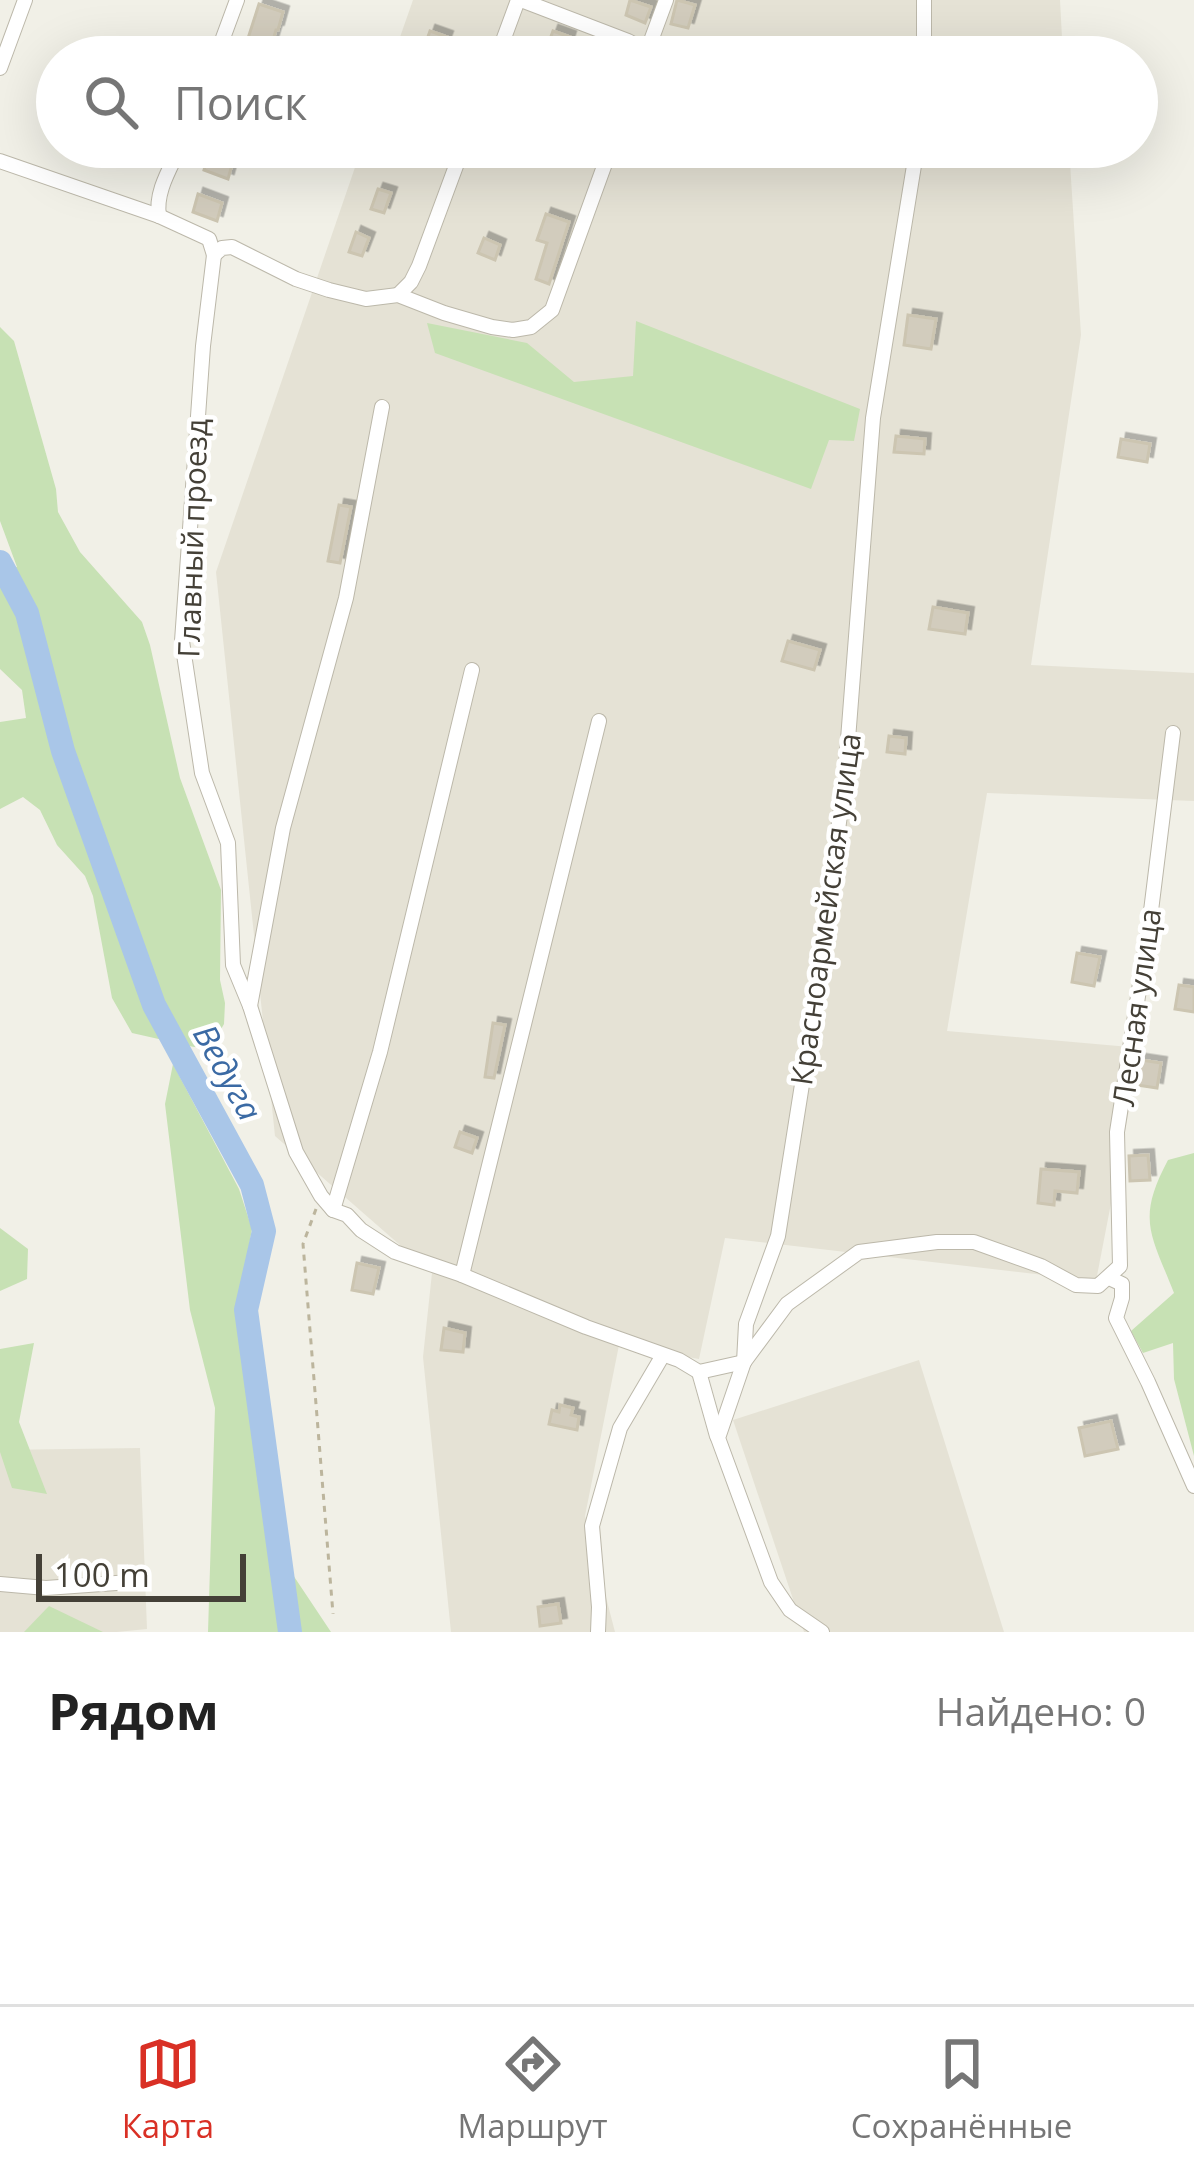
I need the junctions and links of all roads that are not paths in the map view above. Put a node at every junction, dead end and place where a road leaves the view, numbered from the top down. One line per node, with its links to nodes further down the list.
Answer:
1 (25, 0): 11 (street)
2 (237, 0): 6 (street)
3 (519, 0): 7 (street); 8 (street)
4 (666, 0): 9 (street)
5 (924, 0): 10 (street)
6 (224, 36)
7 (505, 36)
8 (615, 36)
9 (653, 36)
10 (924, 36)
11 (0, 68)
12 (0, 161): 17 (street)
13 (170, 168): 17 (street)
14 (455, 168): 19 (street)
15 (603, 168): 19 (street)
16 (914, 168): 29 (street, Красноармейская улица)
17 (159, 216): 18 (street)
18 (214, 255): 19 (street); 24 (street, Главный проезд)
19 (398, 295)
20 (382, 407): 24 (street)
21 (472, 670): 25 (street)
22 (599, 721): 26 (street)
23 (1173, 733): 27 (street, Лесная улица)
24 (250, 1006): 25 (street, Главный проезд)
25 (333, 1210): 26 (street, Главный проезд)
26 (462, 1275): 28 (street, Главный проезд)
27 (1109, 1279): 29 (street); 32 (street, Лесная улица)
28 (663, 1355): 30 (street, Главный проезд); 35 (street)
29 (744, 1362): 30 (street); 31 (street, Красноармейская улица)
30 (699, 1372): 31 (street)
31 (718, 1438): 36 (street)
32 (1194, 1486)
33 (130, 1582): 34 (street)
34 (0, 1584)
35 (598, 1632)
36 (822, 1632)

